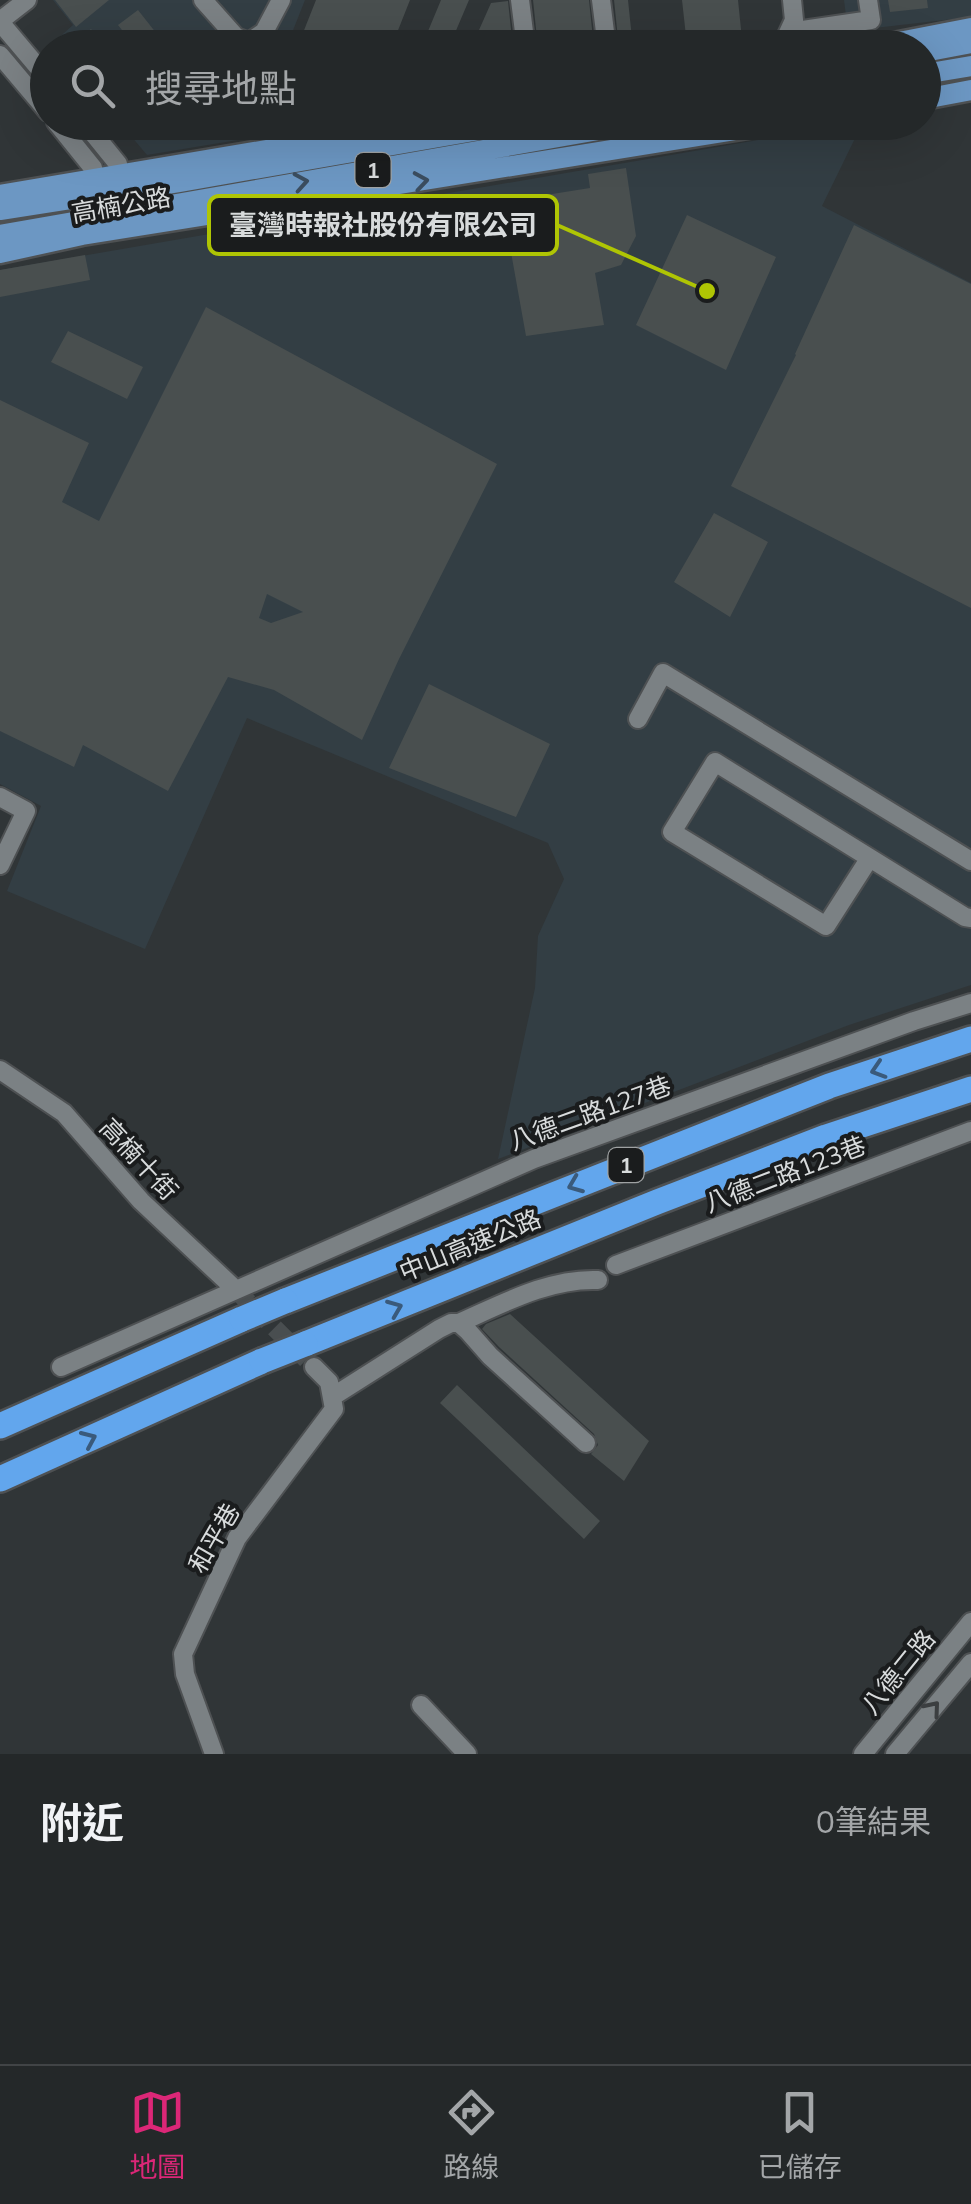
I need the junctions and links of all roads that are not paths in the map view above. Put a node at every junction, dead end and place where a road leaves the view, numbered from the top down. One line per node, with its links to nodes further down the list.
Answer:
1 (26, 0): 8 (street)
2 (203, 0): 11 (street)
3 (281, 0): 9 (street)
4 (520, 0): 14 (street)
5 (601, 0): 15 (street)
6 (792, 0): 16 (street)
7 (868, 0): 17 (street)
8 (0, 22): 22 (street)
9 (271, 22): 12 (street); 13 (street)
10 (971, 28): 18 (main road)
11 (229, 30)
12 (264, 30)
13 (268, 30)
14 (524, 30)
15 (604, 30)
16 (790, 30)
17 (828, 30)
18 (941, 34)
19 (971, 43): 20 (main road)
20 (941, 49)
21 (0, 55): 26 (street)
22 (30, 58)
23 (971, 66): 24 (main road)
24 (941, 71)
25 (971, 90): 27 (main road)
26 (30, 91)
27 (941, 95)
28 (71, 140): 35 (street)
29 (99, 140): 34 (street)
30 (340, 140): 34 (main road, 高楠公路 / 1)
31 (406, 140): 34 (main road, 高楠公路 / 1)
32 (546, 140): 38 (main road, 高楠公路 / 1, one-way to 32)
33 (664, 140): 38 (main road, 高楠公路 / 1, one-way to 33)
34 (121, 183): 35 (main road, 高楠公路 / 1); 38 (street)
35 (97, 186): 36 (main road, 高楠公路 / 1); 37 (main road, 高楠公路 / 1); 38 (street)
36 (0, 195)
37 (0, 210)
38 (115, 219): 39 (main road, 高楠公路 / 1); 40 (main road, 高楠公路 / 1)
39 (0, 235)
40 (0, 253)
41 (638, 719): 44 (street)
42 (0, 797): 45 (street)
43 (869, 859): 43 (street); 46 (street)
44 (971, 861)
45 (0, 865)
46 (971, 918)
47 (971, 1003): 54 (street, 八德二路127巷)
48 (971, 1039): 59 (highway, 中山高速公路 / 1, one-way to 59, bridge)
49 (0, 1070): 54 (street, 高楠十街)
50 (971, 1089): 56 (highway, 中山高速公路 / 1, one-way to 50)
51 (971, 1131): 52 (street, 八德二路123巷)
52 (616, 1264)
53 (598, 1280): 55 (street)
54 (236, 1290): 57 (street, 八德二路127巷)
55 (459, 1324): 58 (street); 60 (street)
56 (310, 1356): 58 (street); 61 (highway, 中山高速公路 / 1, one-way to 56, bridge)
57 (60, 1367)
58 (332, 1397): 65 (street, 和平巷)
59 (0, 1426)
60 (586, 1443)
61 (0, 1479)
62 (971, 1622): 67 (street, 八德二路)
63 (971, 1663): 68 (street, 八德二路, one-way to 63)
64 (421, 1706): 66 (street)
65 (214, 1754)
66 (467, 1754)
67 (863, 1754)
68 (895, 1754)

